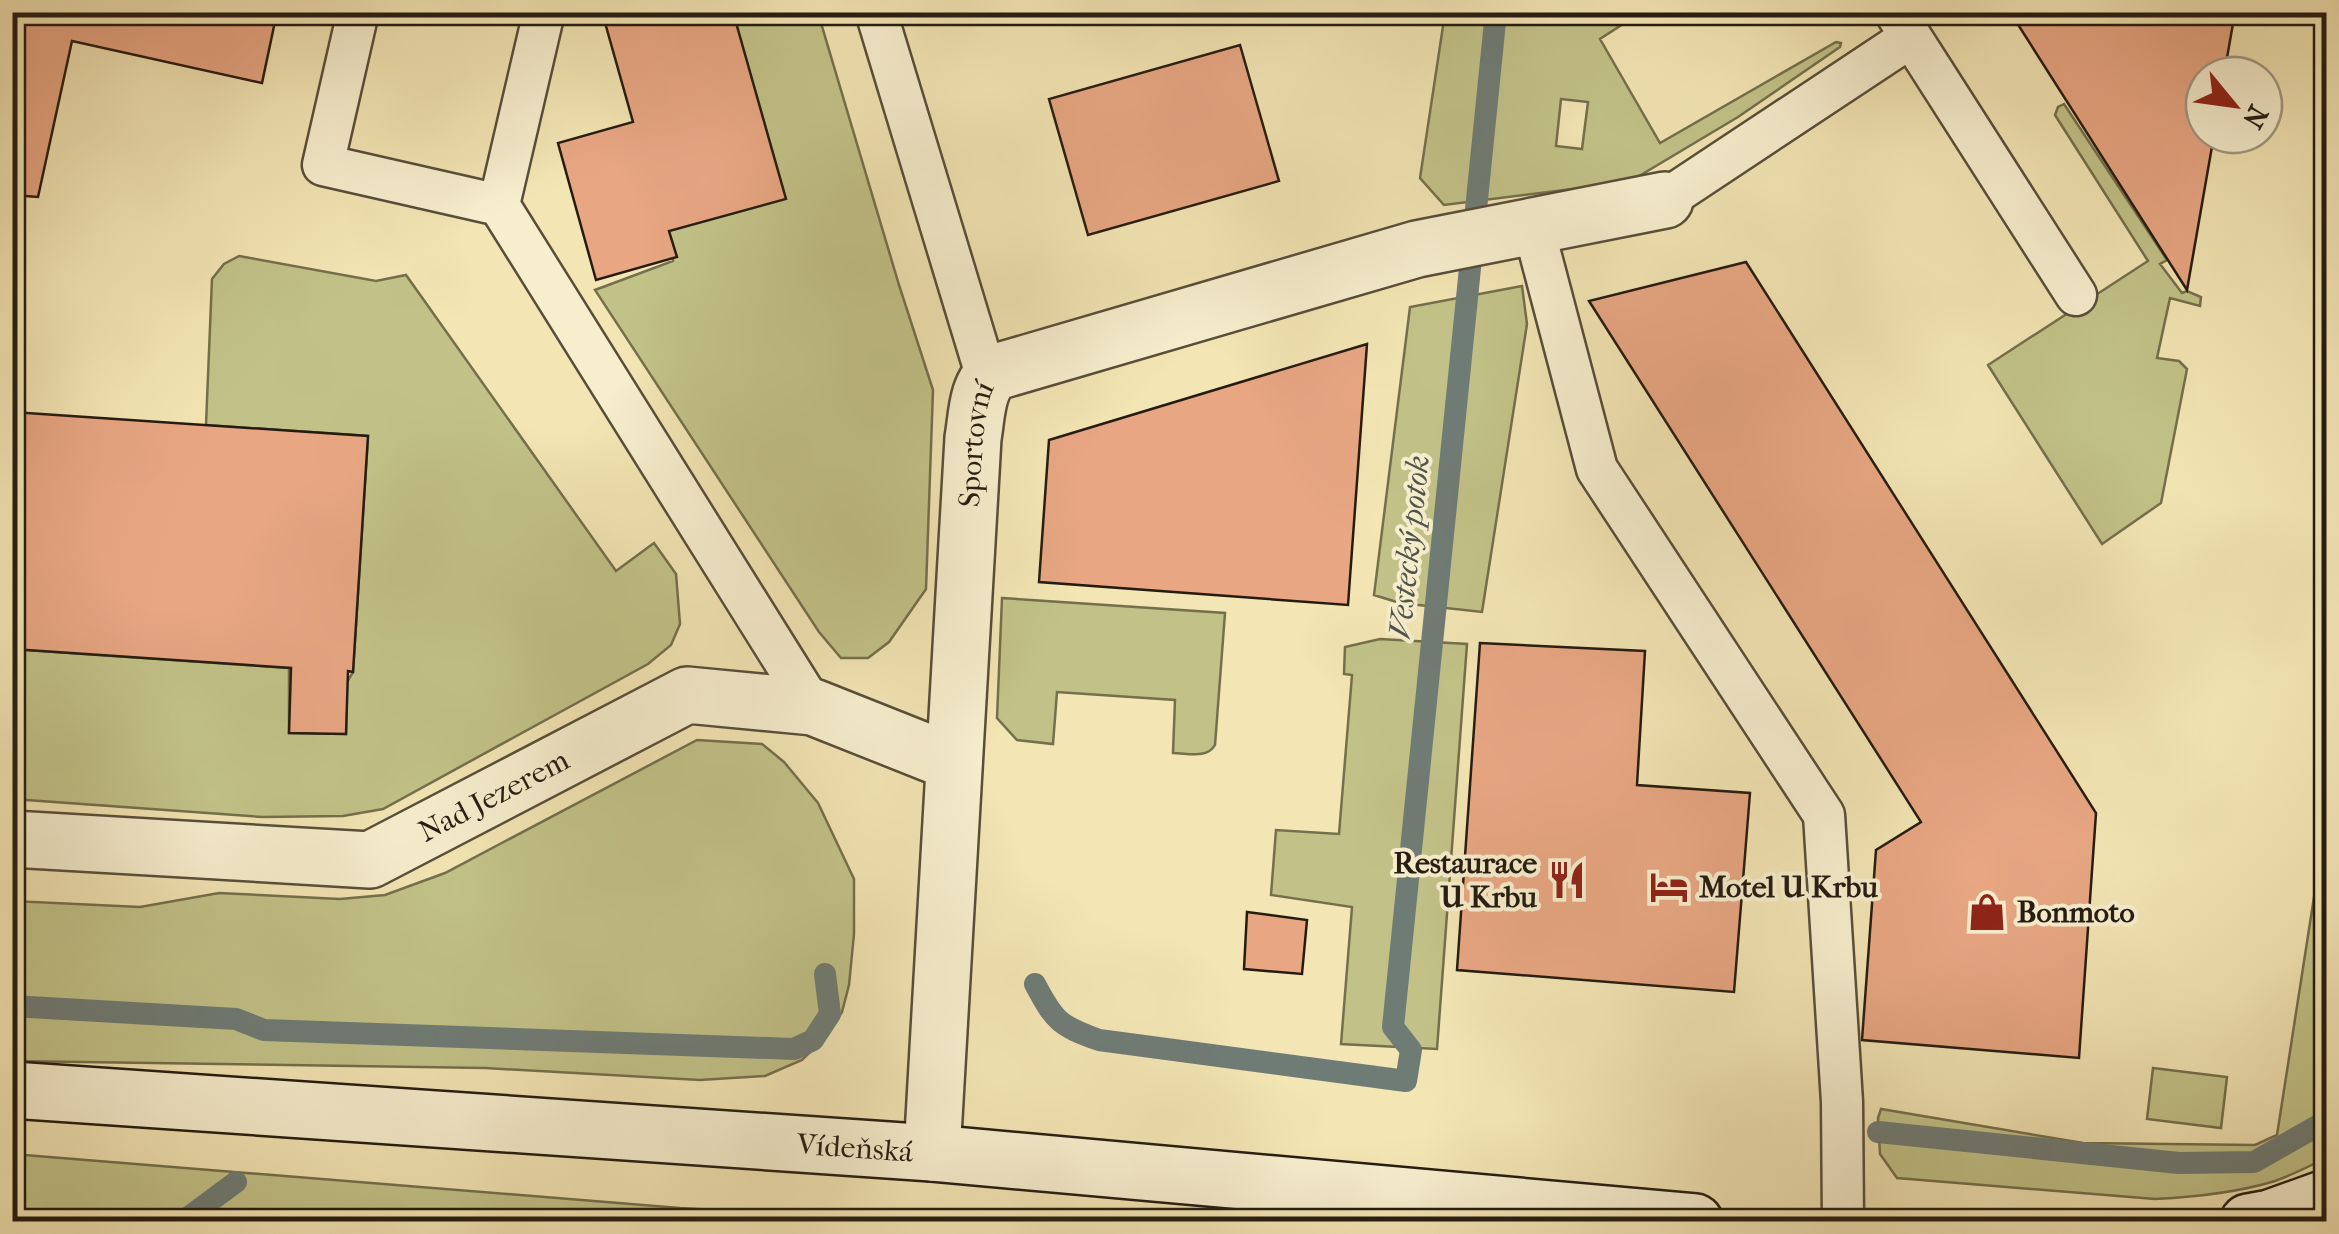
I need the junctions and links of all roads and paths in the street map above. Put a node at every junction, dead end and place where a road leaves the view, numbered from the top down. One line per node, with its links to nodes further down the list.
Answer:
1 (358, 12): 6 (lane)
2 (544, 12): 6 (lane)
3 (876, 12): 9 (lane)
4 (1903, 25): 5 (lane); 8 (lane)
5 (1665, 200): 7 (street, Sportovní)
6 (499, 205): 10 (lane)
7 (1533, 226): 9 (street, Sportovní); 17 (lane)
8 (2076, 295)
9 (987, 378): 11 (street, Sportovní)
10 (813, 706): 11 (street, Nad Jezerem); 12 (street, Nad Jezerem)
11 (954, 763): 14 (street, Sportovní)
12 (12, 840)
13 (12, 1090): 14 (street, Vídeňská)
14 (932, 1153): 16 (street, Vídeňská)
15 (2326, 1198): 18 (street)
16 (1694, 1222)
17 (1843, 1222)
18 (2248, 1222)

